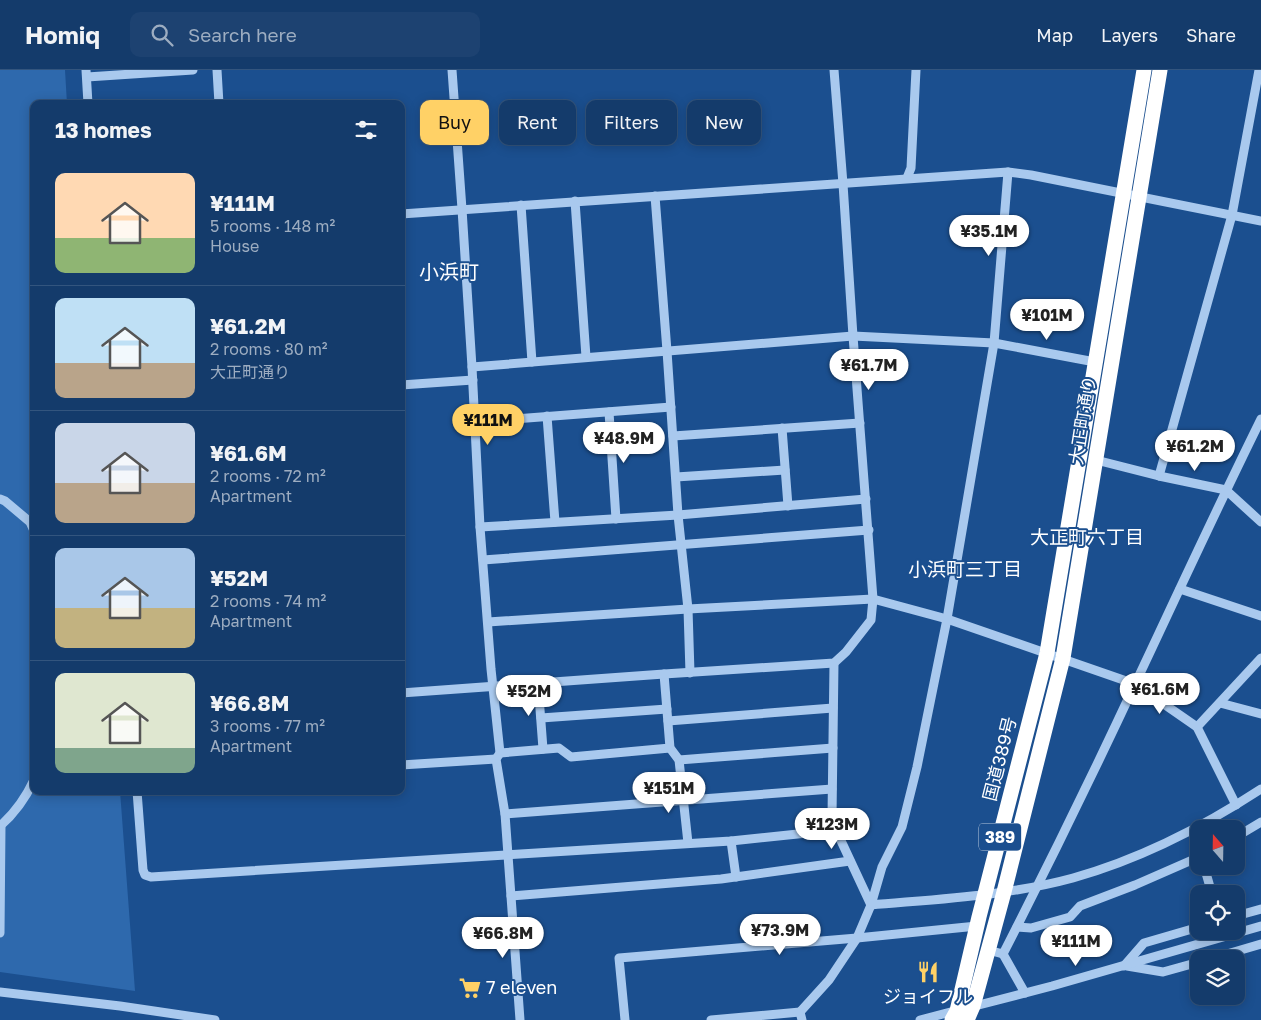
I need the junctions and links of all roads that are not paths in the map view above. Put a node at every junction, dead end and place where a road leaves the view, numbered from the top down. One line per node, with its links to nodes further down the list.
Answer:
1 (194, 70): 9 (street)
2 (217, 70): 11 (street)
3 (452, 70): 20 (street)
4 (834, 70): 14 (street)
5 (916, 70): 13 (street)
6 (1144, 70): 15 (highway, 大正町通り / 389)
7 (1160, 70): 17 (highway, 大正町通り / 389)
8 (1259, 70): 22 (street)
9 (86, 74): 10 (street)
10 (88, 100)
11 (219, 100)
12 (1008, 172): 13 (street); 15 (street); 25 (street)
13 (907, 178): 14 (street)
14 (843, 184): 16 (street); 24 (street)
15 (1123, 194): 17 (street); 29 (highway, 大正町通り / 389)
16 (655, 196): 18 (street); 26 (street)
17 (1139, 197): 22 (street); 41 (highway, 大正町通り / 389)
18 (575, 201): 19 (street); 27 (street)
19 (522, 205): 20 (street); 28 (street)
20 (462, 210): 21 (street); 30 (street)
21 (405, 214)
22 (1232, 215): 23 (street); 43 (street)
23 (1261, 221)
24 (853, 336): 25 (street); 26 (street); 38 (street)
25 (994, 343): 29 (street); 62 (street)
26 (667, 350): 27 (street); 33 (street)
27 (586, 357): 28 (street)
28 (532, 362): 30 (street)
29 (1095, 362): 64 (highway, 大正町通り / 389)
30 (472, 367): 31 (street)
31 (473, 380): 32 (street); 37 (street)
32 (405, 385)
33 (671, 407): 34 (street); 40 (street)
34 (609, 412): 35 (street); 50 (street)
35 (547, 416): 37 (street); 52 (street)
36 (1261, 420): 45 (street)
37 (475, 422): 54 (street)
38 (860, 423): 39 (street); 47 (street)
39 (782, 428): 40 (street); 42 (street)
40 (673, 436): 44 (street)
41 (1096, 460): 43 (street); 65 (highway, 大正町通り / 389)
42 (785, 470): 44 (street); 48 (street)
43 (1159, 476): 45 (street)
44 (676, 477): 49 (street)
45 (1226, 490): 53 (street); 58 (street)
46 (0, 499): 51 (street)
47 (866, 499): 48 (street); 55 (street)
48 (788, 506): 49 (street)
49 (678, 515): 50 (street); 56 (street)
50 (616, 519): 52 (street)
51 (30, 522)
52 (555, 522): 54 (street)
53 (1261, 522)
54 (480, 527): 57 (street)
55 (869, 530): 56 (street); 59 (street)
56 (681, 544): 57 (street); 60 (street)
57 (483, 560): 63 (street)
58 (1180, 589): 61 (street); 71 (street)
59 (873, 599): 60 (street); 62 (street); 67 (street)
60 (688, 609): 63 (street); 68 (street)
61 (1261, 616)
62 (947, 619): 64 (street); 108 (street)
63 (488, 622): 72 (street)
64 (1047, 653): 65 (street); 106 (highway, 国道389号 / 389)
65 (1062, 658): 71 (street); 105 (highway, 国道389号 / 389)
66 (1261, 658): 74 (street)
67 (834, 663): 68 (street); 75 (street)
68 (690, 673): 69 (street)
69 (664, 674): 70 (street); 76 (street)
70 (538, 683): 72 (street); 78 (street)
71 (1135, 684): 80 (street); 104 (street)
72 (493, 686): 73 (street); 84 (street)
73 (405, 693)
74 (1220, 703): 77 (street); 80 (street)
75 (833, 708): 79 (street); 82 (street)
76 (667, 709): 78 (street); 79 (street)
77 (1261, 714)
78 (541, 718): 83 (street)
79 (668, 721): 81 (street)
80 (1197, 727): 92 (street)
81 (670, 748): 83 (street); 85 (street)
82 (833, 748): 85 (street); 88 (street)
83 (543, 749): 84 (street)
84 (498, 756): 86 (street); 93 (street)
85 (678, 760): 91 (street)
86 (405, 765)
87 (30, 789): 95 (street)
88 (832, 789): 91 (street); 96 (street)
89 (1261, 789): 92 (street)
90 (137, 795): 100 (street)
91 (683, 801): 93 (street); 99 (street)
92 (1236, 805): 104 (street)
93 (504, 814): 100 (street)
94 (1261, 822): 97 (street)
95 (1, 826): 115 (street)
96 (836, 830): 98 (street); 101 (street)
97 (1245, 832)
98 (731, 841): 99 (street); 103 (street)
99 (688, 843): 100 (street)
100 (507, 854): 107 (street)
101 (850, 860): 103 (street); 108 (street)
102 (1190, 861): 113 (street)
103 (736, 877): 107 (street)
104 (1039, 885): 105 (street); 113 (street)
105 (1004, 892): 106 (street); 118 (highway, 国道389号 / 389)
106 (985, 895): 108 (street); 111 (highway, 国道389号 / 389)
107 (511, 896): 129 (street)
108 (871, 905): 116 (street)
109 (1261, 909): 110 (street)
110 (1245, 913)
111 (977, 926): 116 (street); 125 (highway, 国道389号 / 389)
112 (1261, 926): 122 (street)
113 (1017, 928): 120 (street)
114 (1190, 930): 122 (street)
115 (0, 933)
116 (857, 938): 126 (street); 130 (street)
117 (1261, 944): 119 (street)
118 (988, 950): 120 (street); 125 (highway, 国道389号 / 389)
119 (1241, 950)
120 (1003, 954): 124 (street)
121 (1190, 965): 122 (street)
122 (1124, 966): 124 (street)
123 (0, 992): 127 (street)
124 (1025, 993): 125 (street)
125 (962, 1014): 132 (street)
126 (801, 1016): 131 (street)
127 (189, 1018): 128 (street)
128 (215, 1020)
129 (520, 1020)
130 (625, 1020)
131 (711, 1020)
132 (920, 1020)

